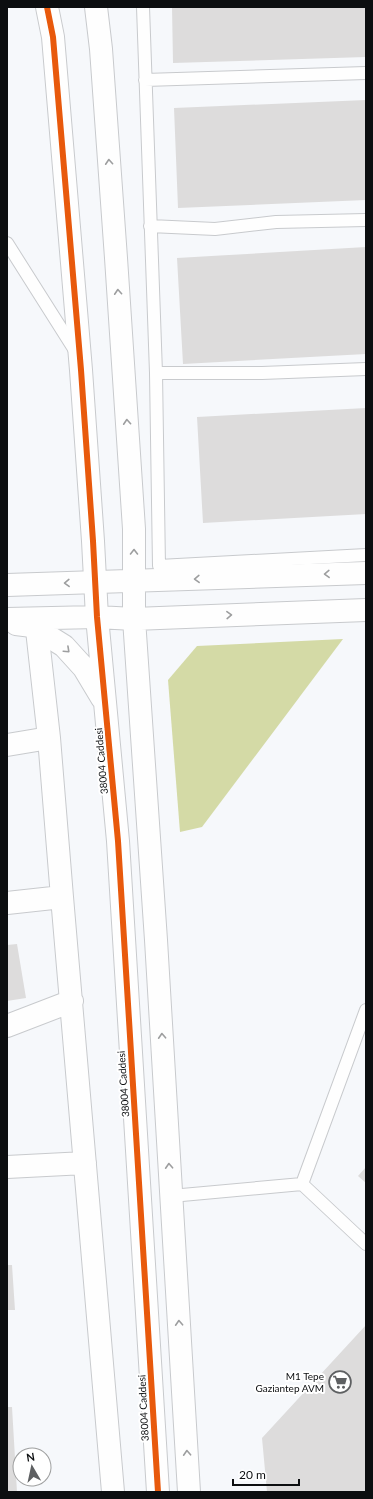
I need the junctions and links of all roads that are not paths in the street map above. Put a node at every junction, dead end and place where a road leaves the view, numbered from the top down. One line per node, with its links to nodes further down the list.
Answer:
1 (47, 7): 9 (street, 38004 Caddesi)
2 (96, 7): 14 (street, one-way to 2)
3 (143, 7): 5 (lane)
4 (366, 73): 5 (lane)
5 (145, 80): 7 (lane)
6 (366, 220): 7 (lane)
7 (150, 226): 11 (lane)
8 (7, 243): 9 (lane)
9 (80, 359): 15 (street, 38004 Caddesi)
10 (366, 369): 11 (lane)
11 (156, 373): 12 (lane)
12 (366, 555)
13 (366, 573): 14 (street, one-way to 14)
14 (134, 581): 15 (street); 20 (street)
15 (95, 582): 16 (street, one-way to 16); 18 (street, 38004 Caddesi)
16 (7, 585)
17 (366, 610): 20 (street, one-way to 17)
18 (97, 617): 19 (street); 20 (street); 23 (street, 38004 Caddesi)
19 (7, 619)
20 (134, 619): 35 (street, one-way to 20)
21 (7, 623): 22 (street)
22 (37, 630): 23 (street, one-way to 23); 24 (street)
23 (106, 705): 34 (street, 38004 Caddesi)
24 (49, 738): 25 (street); 26 (street)
25 (7, 745)
26 (62, 897): 27 (street); 28 (street)
27 (7, 903)
28 (72, 1001): 30 (street); 31 (street)
29 (366, 1010): 33 (lane)
30 (7, 1026)
31 (85, 1163): 32 (street); 37 (street)
32 (7, 1167)
33 (302, 1184): 35 (lane); 36 (lane)
34 (140, 1195): 35 (street); 38 (street, 38004 Caddesi)
35 (171, 1196): 39 (street, one-way to 35)
36 (366, 1244)
37 (114, 1492)
38 (158, 1492)
39 (189, 1492)

